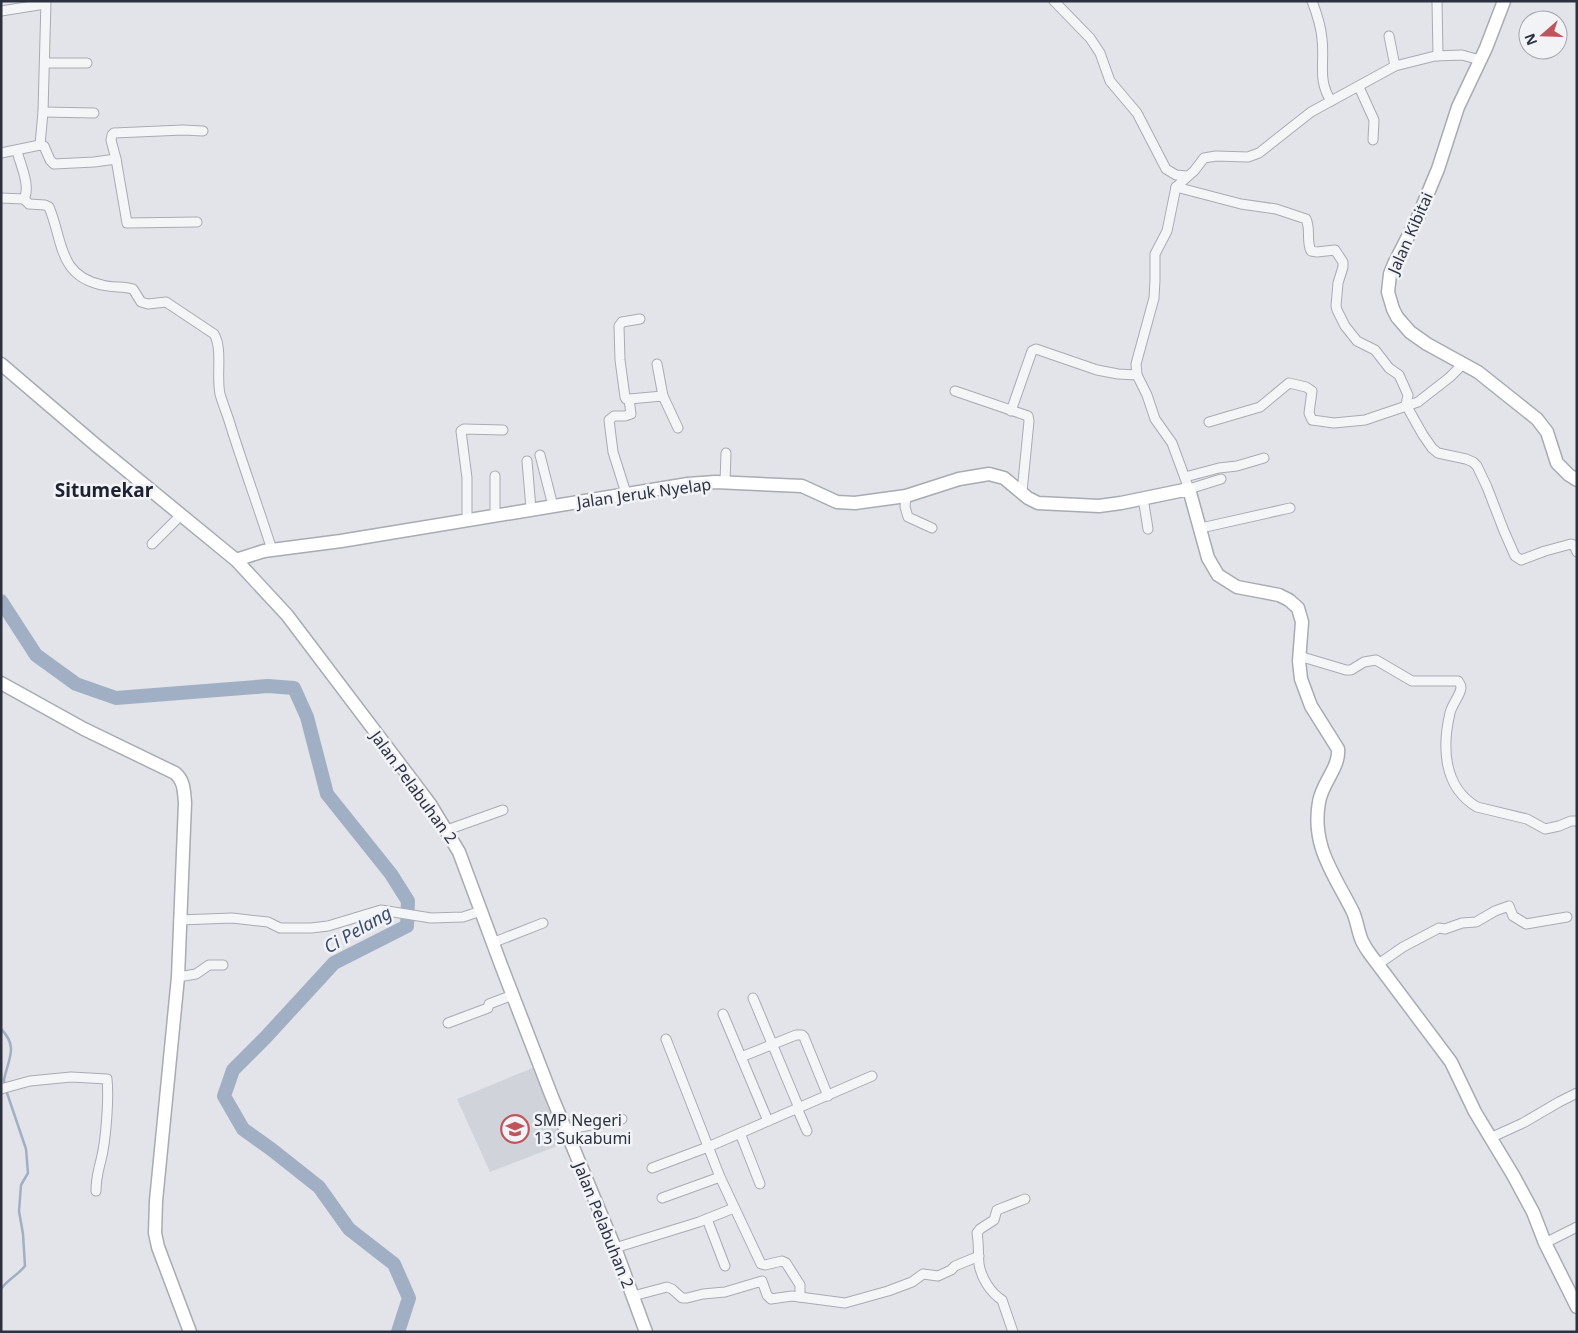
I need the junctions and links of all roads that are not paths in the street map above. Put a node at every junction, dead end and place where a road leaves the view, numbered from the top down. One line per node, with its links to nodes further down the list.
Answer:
1 (1054, 1): 23 (street)
2 (1312, 1): 14 (street)
3 (1437, 1): 8 (street)
4 (1504, 1): 9 (street, Jalan Kibitai)
5 (46, 3): 6 (street); 10 (street)
6 (1, 11)
7 (1389, 36): 12 (street)
8 (1438, 56): 9 (street); 12 (street)
9 (1480, 60): 29 (street, Jalan Kibitai)
10 (45, 63): 11 (street); 15 (street)
11 (87, 63)
12 (1395, 66): 13 (street)
13 (1359, 87): 14 (street); 18 (street)
14 (1331, 101): 23 (street)
15 (43, 112): 16 (street); 19 (street)
16 (94, 113)
17 (202, 131): 22 (street)
18 (1374, 140)
19 (40, 145): 20 (street); 22 (street)
20 (17, 151): 21 (street); 26 (street)
21 (1, 153)
22 (116, 159): 27 (street)
23 (1187, 176): 24 (street)
24 (1176, 187): 32 (street); 36 (street)
25 (1, 198): 26 (street)
26 (24, 199): 64 (street)
27 (197, 222)
28 (640, 319): 35 (street)
29 (1464, 363): 36 (street); 47 (street, Jalan Kibitai)
30 (1, 364): 57 (street, Jalan Pelabuhan 2)
31 (657, 364): 34 (street)
32 (1137, 375): 37 (street); 49 (street)
33 (955, 391): 37 (street)
34 (663, 396): 35 (street); 39 (street)
35 (629, 399): 51 (street)
36 (1406, 405): 38 (street); 65 (street)
37 (1011, 411): 50 (street)
38 (1210, 422)
39 (678, 428)
40 (503, 430): 59 (street)
41 (726, 453): 48 (street)
42 (540, 454): 54 (street)
43 (1264, 458): 49 (street)
44 (527, 461): 56 (street)
45 (495, 476): 58 (street)
46 (1221, 479): 49 (street)
47 (1577, 480)
48 (725, 482): 51 (street, Jalan Jeruk Nyelap); 52 (street, Jalan Jeruk Nyelap)
49 (1187, 483): 53 (street, Jalan Jeruk Nyelap); 61 (street)
50 (1022, 492): 52 (street, Jalan Jeruk Nyelap); 53 (street, Jalan Jeruk Nyelap)
51 (626, 493): 54 (street, Jalan Jeruk Nyelap)
52 (906, 496): 60 (street)
53 (1143, 498): 62 (street)
54 (553, 506): 56 (street, Jalan Jeruk Nyelap)
55 (1290, 508): 61 (street)
56 (532, 509): 58 (street, Jalan Jeruk Nyelap)
57 (181, 515): 63 (street); 66 (street, Jalan Pelabuhan 2)
58 (495, 515): 59 (street, Jalan Jeruk Nyelap)
59 (467, 520): 64 (street, Jalan Jeruk Nyelap)
60 (932, 528)
61 (1201, 528): 67 (street)
62 (1148, 529)
63 (152, 544)
64 (272, 550): 66 (street, Jalan Jeruk Nyelap)
65 (1577, 552)
66 (236, 560): 71 (street, Jalan Pelabuhan 2)
67 (1299, 656): 70 (street); 78 (street)
68 (1, 684): 74 (street)
69 (503, 810): 71 (street)
70 (1577, 821)
71 (447, 830): 72 (street, Jalan Pelabuhan 2)
72 (481, 911): 74 (street); 76 (street, Jalan Pelabuhan 2)
73 (1567, 917): 78 (street)
74 (179, 920): 79 (street)
75 (543, 923): 76 (street)
76 (492, 943): 80 (street, Jalan Pelabuhan 2)
77 (222, 965): 79 (street)
78 (1377, 965): 97 (street)
79 (178, 977): 116 (street)
80 (513, 995): 83 (street); 94 (street, Jalan Pelabuhan 2)
81 (753, 998): 85 (street)
82 (723, 1014): 86 (street)
83 (448, 1023)
84 (666, 1039): 98 (street)
85 (772, 1044): 86 (street); 90 (street); 91 (street)
86 (741, 1057): 93 (street)
87 (872, 1076): 90 (street)
88 (1, 1089): 102 (street)
89 (1577, 1093): 97 (street)
90 (828, 1096): 91 (street)
91 (798, 1108): 93 (street); 95 (street)
92 (622, 1119): 94 (street)
93 (768, 1120): 96 (street)
94 (566, 1130): 109 (street, Jalan Pelabuhan 2)
95 (807, 1131)
96 (740, 1133): 98 (street); 101 (street)
97 (1490, 1138): 108 (street)
98 (708, 1147): 99 (street); 100 (street)
99 (652, 1168)
100 (720, 1177): 103 (street); 105 (street)
101 (760, 1184)
102 (96, 1191)
103 (662, 1198)
104 (1026, 1199): 110 (street)
105 (734, 1208): 106 (street); 114 (street)
106 (707, 1219): 109 (street); 111 (street)
107 (1577, 1227): 108 (street)
108 (1545, 1243): 112 (street)
109 (614, 1248): 113 (street, Jalan Pelabuhan 2)
110 (979, 1256): 114 (street); 118 (street)
111 (725, 1266)
112 (1573, 1290): 115 (street)
113 (633, 1296): 114 (street); 117 (street, Jalan Pelabuhan 2)
114 (800, 1297)
115 (1577, 1307)
116 (190, 1332)
117 (646, 1332)
118 (1013, 1332)

